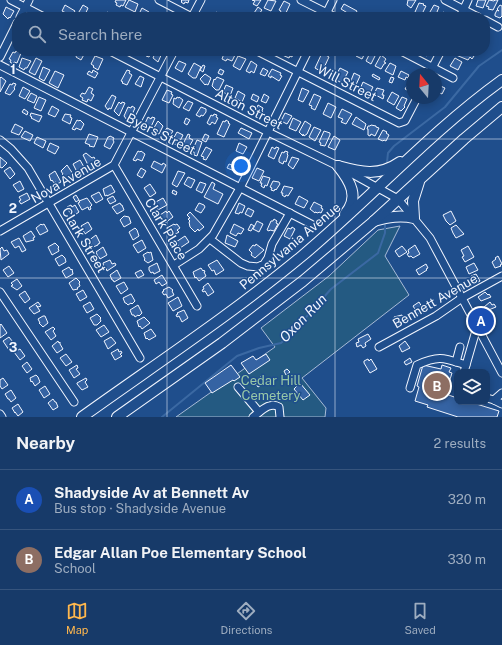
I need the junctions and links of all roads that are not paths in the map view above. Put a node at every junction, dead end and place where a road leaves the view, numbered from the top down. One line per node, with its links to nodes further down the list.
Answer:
1 (11, 0): 9 (street)
2 (29, 0): 9 (street)
3 (159, 0): 13 (street)
4 (200, 0): 14 (street)
5 (302, 0): 15 (street)
6 (333, 0): 16 (street)
7 (445, 0): 10 (street)
8 (468, 0): 10 (street)
9 (25, 7): 11 (street); 12 (street)
10 (464, 10): 17 (street)
11 (22, 12)
12 (34, 12)
13 (182, 12)
14 (194, 12)
15 (320, 12)
16 (327, 12)
17 (468, 12)
18 (490, 23): 19 (street)
19 (498, 27)
20 (12, 33): 27 (street)
21 (120, 56): 33 (street, Alton Street)
22 (171, 56): 33 (street, Nova Avenue)
23 (267, 56): 31 (street, Will Street)
24 (306, 56): 31 (street)
25 (408, 56): 29 (street)
26 (439, 56): 30 (street)
27 (0, 57)
28 (0, 65): 39 (street, Byers Street)
29 (426, 68)
30 (433, 68)
31 (298, 72): 36 (street, Will Street); 40 (street)
32 (442, 74): 34 (street)
33 (160, 77): 39 (street, Nova Avenue); 40 (street, Alton Street)
34 (453, 78)
35 (502, 80): 38 (highway, Pennsylvania Avenue)
36 (414, 104)
37 (502, 106): 44 (highway)
38 (447, 125): 43 (highway); 46 (highway, Pennsylvania Avenue)
39 (132, 132): 42 (street, Nova Avenue); 45 (street, Byers Street)
40 (268, 132): 43 (street, Alton Street); 45 (street)
41 (0, 140): 48 (street, Clark Street)
42 (114, 165): 48 (street, Nova Avenue); 56 (street, Clark Place)
43 (338, 166): 46 (street, Alton Street); 53 (highway)
44 (419, 180): 47 (highway); 50 (highway)
45 (240, 188): 49 (street, Byers Street); 55 (street)
46 (377, 188): 47 (street, Alton Street); 53 (highway, Pennsylvania Avenue)
47 (398, 199): 50 (street); 51 (highway)
48 (49, 204): 54 (street, Nova Avenue); 64 (street, Clark Street)
49 (290, 213): 52 (street, Byers Street); 55 (street)
50 (414, 218): 51 (highway); 59 (street)
51 (373, 222): 78 (highway)
52 (311, 224)
53 (332, 229): 77 (highway, Pennsylvania Avenue)
54 (0, 231)
55 (210, 239): 56 (street)
56 (174, 265): 60 (street, Clark Place)
57 (502, 276): 59 (street, Bennett Avenue)
58 (0, 292): 72 (street)
59 (462, 298): 61 (street); 62 (street, Bennett Avenue)
60 (197, 306)
61 (477, 327): 66 (street); 67 (street)
62 (379, 347)
63 (460, 347): 65 (street)
64 (140, 358)
65 (456, 362): 66 (street); 69 (street)
66 (465, 369)
67 (502, 373)
68 (238, 387): 75 (street)
69 (410, 388)
70 (502, 393): 71 (street)
71 (490, 399): 73 (street)
72 (74, 402)
73 (502, 404)
74 (0, 414): 76 (street)
75 (256, 415): 79 (street)
76 (2, 417)
77 (82, 417)
78 (117, 417)
79 (280, 417)

